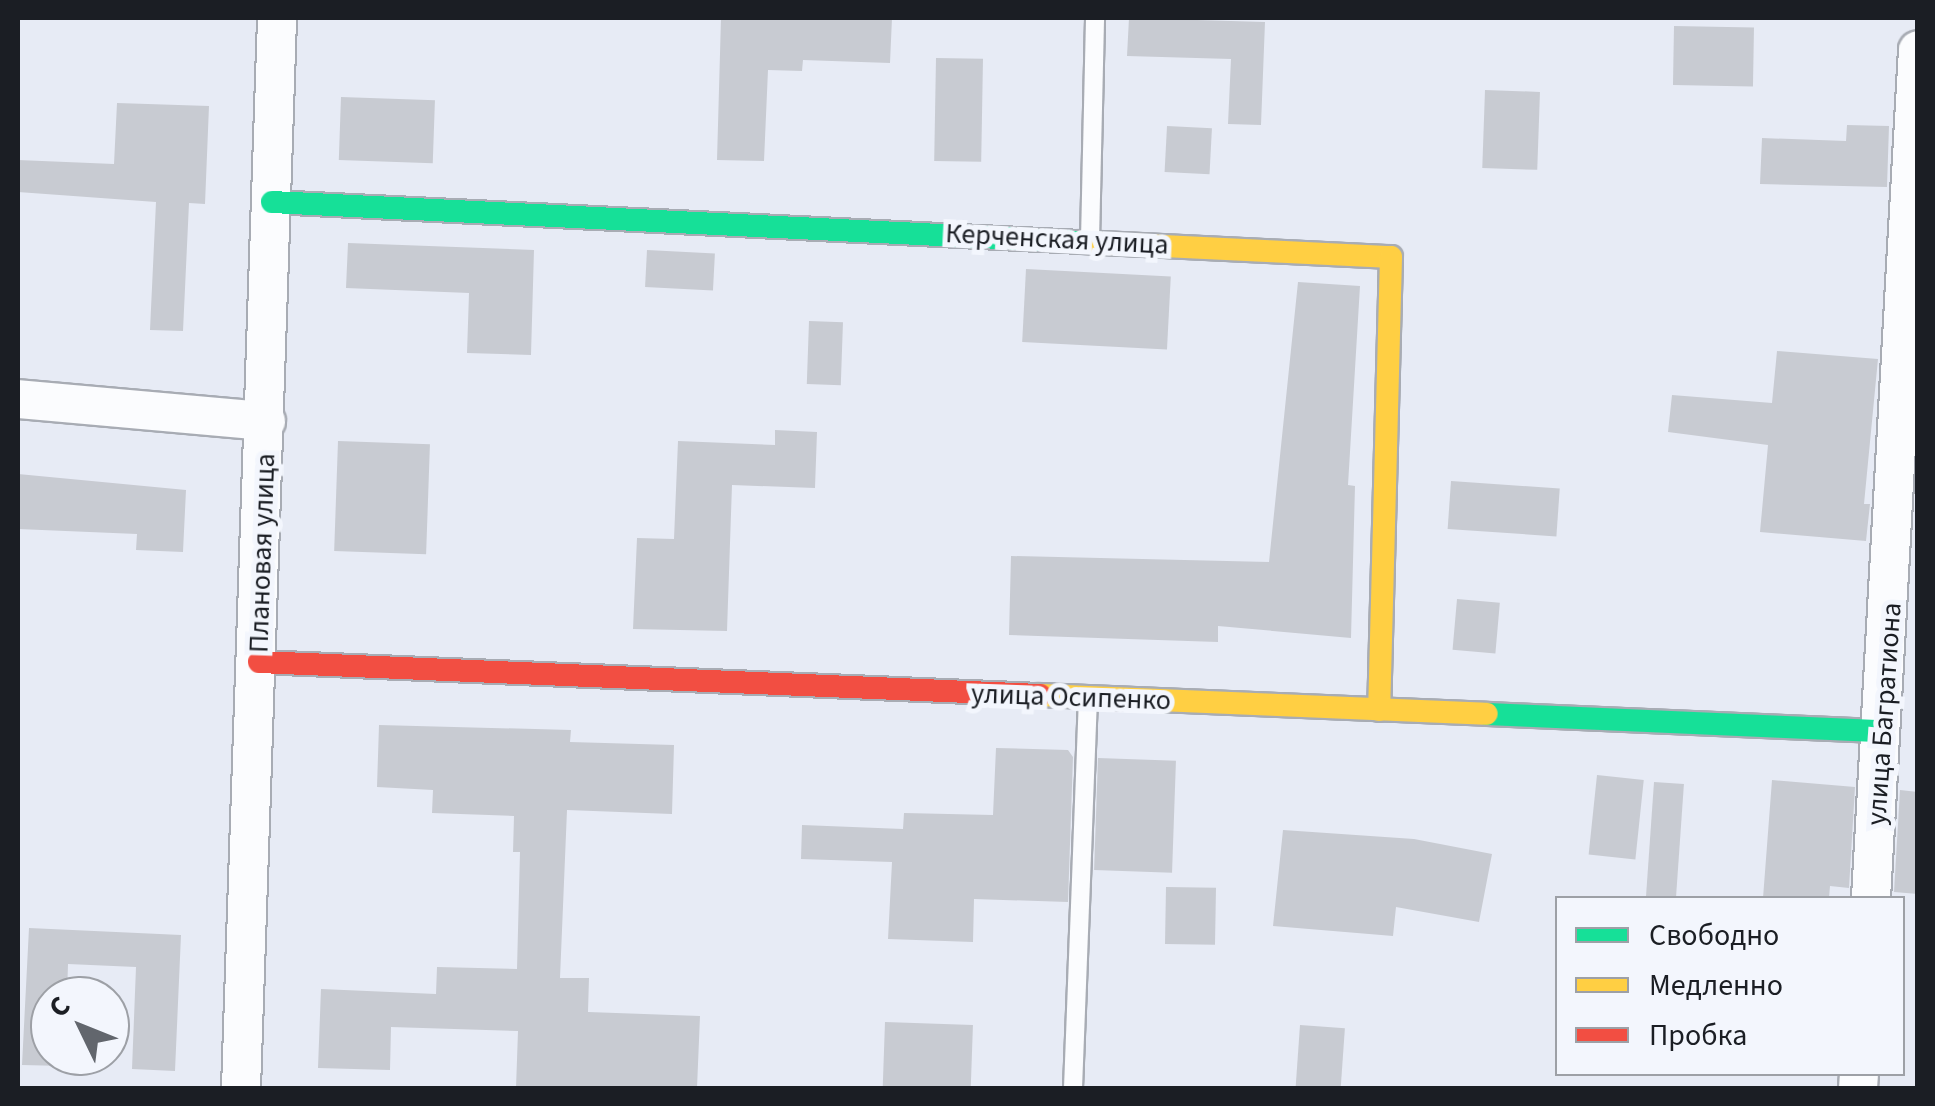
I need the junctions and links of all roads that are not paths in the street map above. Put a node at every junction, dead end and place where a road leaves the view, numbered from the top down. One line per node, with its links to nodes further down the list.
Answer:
1 (278, 18): 4 (street, Плановая улица)
2 (1095, 18): 5 (lane)
3 (1918, 50): 8 (street, улица Багратиона)
4 (272, 202): 5 (street, Керченская улица); 7 (street, Плановая улица)
5 (1090, 240): 11 (street, Керченская улица)
6 (18, 399): 7 (street)
7 (266, 421): 9 (street, Плановая улица)
8 (1907, 513): 12 (street, улица Багратиона)
9 (259, 662): 10 (street, улица Осипенко); 14 (street, Плановая улица)
10 (1088, 697): 11 (street, улица Осипенко); 15 (lane)
11 (1379, 710): 12 (street, улица Осипенко)
12 (1883, 731): 13 (street, улица Багратиона)
13 (1871, 896)
14 (241, 1088)
15 (1073, 1088)

